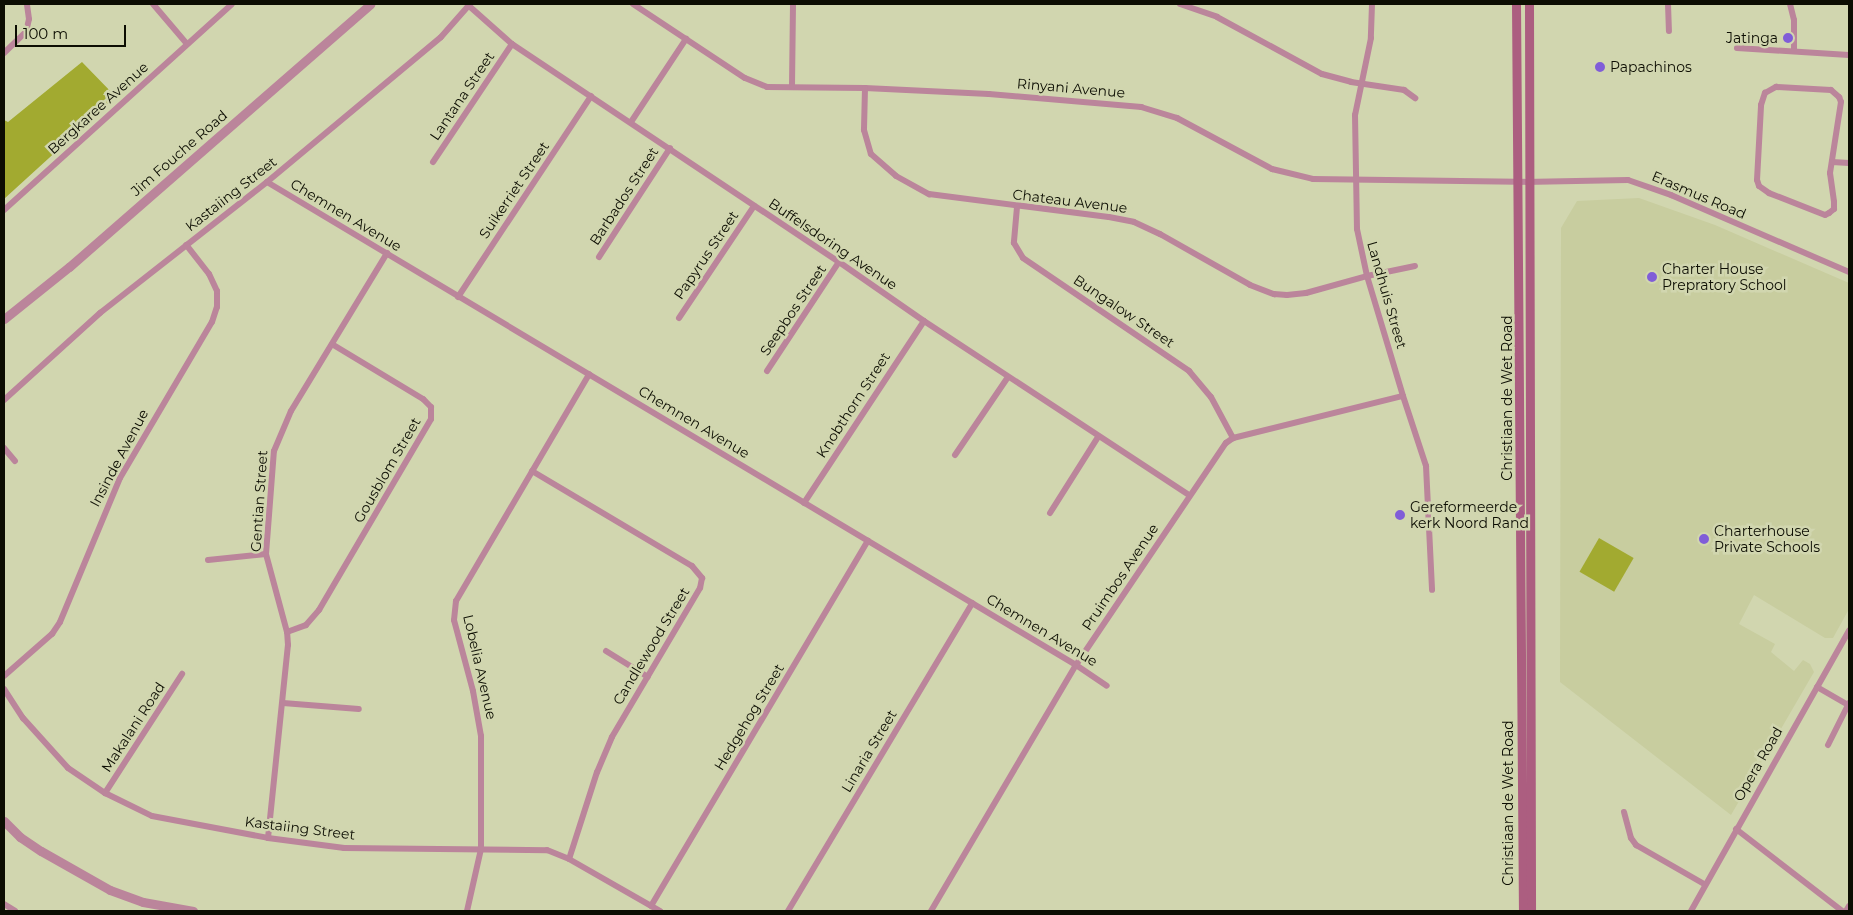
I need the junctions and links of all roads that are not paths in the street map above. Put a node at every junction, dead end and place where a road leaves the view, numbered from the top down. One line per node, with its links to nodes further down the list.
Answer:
1 (27, 4): 20 (street)
2 (153, 4): 16 (street)
3 (232, 4): 16 (street, Bergkaree Avenue)
4 (370, 4): 48 (street, Jim Fouche Road)
5 (632, 4): 15 (street, Rinyani Avenue)
6 (793, 4): 23 (street)
7 (1180, 4): 22 (street)
8 (1372, 4): 22 (street, Landhuis Street)
9 (1516, 4): 35 (main road, Christiaan de Wet Road)
10 (1529, 4): 33 (main road, Christiaan de Wet Road)
11 (1668, 4): 14 (street)
12 (1790, 4): 19 (street)
13 (469, 5): 17 (street, Buffelsdoring Avenue); 34 (street, Kastaiing Street)
14 (1669, 31)
15 (686, 39): 23 (street, Rinyani Avenue); 27 (street)
16 (188, 44): 38 (street, Bergkaree Avenue)
17 (512, 44): 25 (street, Buffelsdoring Avenue); 29 (street, Lantana Street)
18 (1737, 48): 19 (street)
19 (1794, 51): 21 (street)
20 (4, 54)
21 (1849, 55)
22 (1361, 83): 26 (street); 32 (street, Landhuis Street)
23 (792, 86): 24 (street, Rinyani Avenue)
24 (865, 88): 32 (street, Rinyani Avenue); 37 (street, Chateau Avenue)
25 (591, 96): 27 (street, Buffelsdoring Avenue); 46 (street, Suikerriet Street)
26 (1415, 98)
27 (631, 122): 28 (street, Buffelsdoring Avenue)
28 (670, 148): 36 (street, Buffelsdoring Avenue); 41 (street, Barbados Street)
29 (433, 162)
30 (1832, 162): 30 (street); 31 (street)
31 (1849, 163)
32 (1355, 178): 35 (street, Rinyani Avenue); 45 (street, Landhuis Street)
33 (1532, 181): 35 (street, Erasmus Road); 44 (street, Erasmus Road); 102 (main road, Christiaan de Wet Road)
34 (267, 182): 39 (street, Kastaiing Street); 40 (street, Chemnen Avenue)
35 (1517, 182): 101 (main road, Christiaan de Wet Road)
36 (754, 206): 42 (street, Buffelsdoring Avenue); 47 (street, Papyrus Street)
37 (1017, 207): 45 (street, Chateau Avenue); 57 (street, Bungalow Street)
38 (4, 210)
39 (186, 245): 55 (street, Kastaiing Street); 75 (street, Insinde Avenue)
40 (387, 253): 46 (street, Chemnen Avenue); 50 (street, Gentian Street)
41 (599, 257)
42 (839, 262): 49 (street, Buffelsdoring Avenue); 51 (street, Seepbos Street)
43 (1415, 266): 45 (street, Chateau Avenue)
44 (1849, 272)
45 (1367, 276): 54 (street, Landhuis Street)
46 (458, 297): 52 (street, Chemnen Avenue)
47 (679, 318)
48 (4, 319)
49 (924, 321): 53 (street, Buffelsdoring Avenue); 63 (street, Knobthorn Street)
50 (332, 344): 66 (street, Gentian Street); 71 (street, Gousblom Street)
51 (767, 371)
52 (589, 374): 61 (street, Lobelia Avenue); 63 (street, Chemnen Avenue)
53 (1008, 377): 56 (street, Buffelsdoring Avenue); 59 (street)
54 (1403, 396): 57 (street); 68 (street, Landhuis Street)
55 (4, 400)
56 (1098, 437): 62 (street, Buffelsdoring Avenue); 64 (street)
57 (1232, 438): 62 (street, Pruimbos Avenue)
58 (4, 448): 60 (street)
59 (955, 455)
60 (15, 461)
61 (532, 471): 76 (street, Candlewood Street); 89 (street, Lobelia Avenue)
62 (1189, 495): 73 (street, Pruimbos Avenue)
63 (804, 503): 65 (street, Chemnen Avenue)
64 (1050, 513)
65 (868, 541): 69 (street, Chemnen Avenue); 93 (street, Hedgehog Street)
66 (266, 554): 67 (street); 71 (street, Gentian Street)
67 (208, 560)
68 (1432, 590)
69 (972, 603): 73 (street, Chemnen Avenue); 99 (street, Linaria Street)
70 (1849, 630): 78 (street, Opera Road)
71 (287, 632): 80 (street, Gentian Street)
72 (606, 651): 76 (street)
73 (1076, 665): 77 (street, Chemnen Avenue); 100 (street, Pruimbos Avenue)
74 (182, 674): 84 (street, Makalani Road)
75 (4, 676)
76 (648, 676): 90 (street, Candlewood Street)
77 (1107, 686)
78 (1817, 687): 81 (street); 87 (street, Opera Road)
79 (4, 689): 84 (street, Kastaiing Street)
80 (283, 703): 82 (street); 88 (street, Gentian Street)
81 (1849, 704): 83 (street)
82 (359, 709)
83 (1828, 745)
84 (105, 793): 88 (street, Kastaiing Street)
85 (1624, 812): 91 (street)
86 (4, 821): 96 (street)
87 (1736, 829): 91 (street, Opera Road); 104 (street)
88 (268, 838): 89 (street, Kastaiing Street)
89 (481, 849): 90 (street, Kastaiing Street); 97 (street, Lobelia Avenue)
90 (569, 859): 93 (street, Kastaiing Street)
91 (1704, 884): 103 (street, Opera Road)
92 (4, 904): 95 (street)
93 (651, 906): 98 (street, Kastaiing Street)
94 (1849, 906): 104 (street)
95 (15, 911)
96 (193, 911)
97 (467, 911)
98 (660, 911)
99 (788, 911)
100 (931, 911)
101 (1523, 911)
102 (1531, 911)
103 (1691, 911)
104 (1844, 911)

